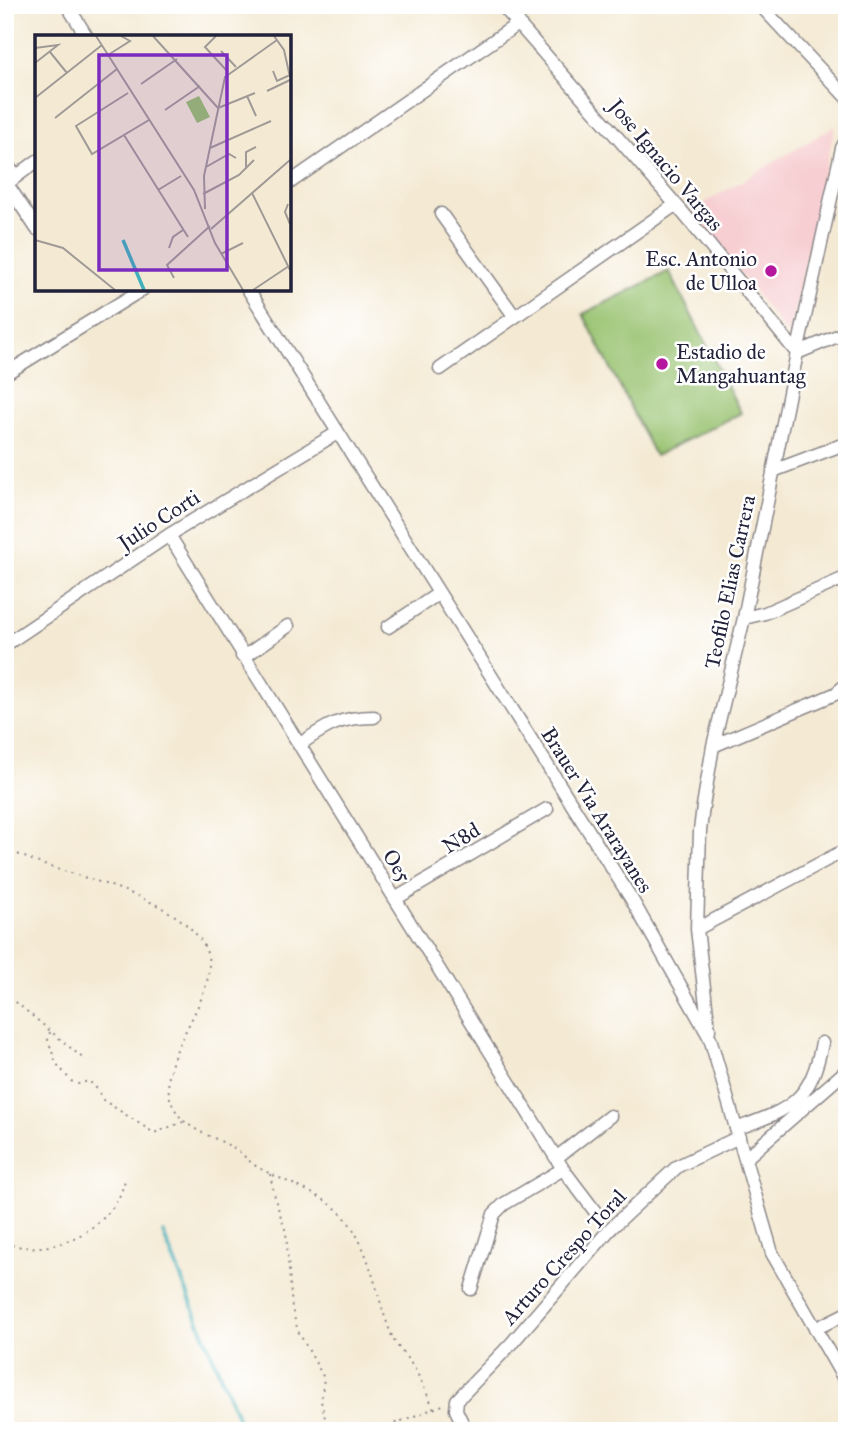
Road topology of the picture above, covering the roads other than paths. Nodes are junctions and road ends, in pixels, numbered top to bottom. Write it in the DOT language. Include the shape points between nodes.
graph roads {
  1 [pos="67,5"];
  2 [pos="502,5"];
  3 [pos="760,5"];
  4 [pos="519,23"];
  5 [pos="86,35"];
  6 [pos="847,98"];
  7 [pos="847,139"];
  8 [pos="5,162"];
  9 [pos="35,162"];
  10 [pos="9,182"];
  11 [pos="290,182"];
  12 [pos="675,205"];
  13 [pos="441,215"];
  14 [pos="35,226"];
  15 [pos="141,290"];
  16 [pos="249,290"];
  17 [pos="515,317"];
  18 [pos="847,332"];
  19 [pos="797,353"];
  20 [pos="440,369"];
  21 [pos="5,374"];
  22 [pos="337,433"];
  23 [pos="847,443"];
  24 [pos="773,471"];
  25 [pos="169,535"];
  26 [pos="847,577"];
  27 [pos="438,594"];
  28 [pos="744,618"];
  29 [pos="288,626"];
  30 [pos="388,627"];
  31 [pos="5,645"];
  32 [pos="242,656"];
  33 [pos="847,684"];
  34 [pos="374,717"];
  35 [pos="299,745"];
  36 [pos="713,746"];
  37 [pos="547,809"];
  38 [pos="847,849"];
  39 [pos="395,899"];
  40 [pos="697,929"];
  41 [pos="710,1038"];
  42 [pos="822,1043"];
  43 [pos="847,1070"];
  44 [pos="610,1116"];
  45 [pos="737,1133"];
  46 [pos="745,1159"];
  47 [pos="560,1164"];
  48 [pos="597,1214"];
  49 [pos="471,1289"];
  50 [pos="847,1313"];
  51 [pos="815,1329"];
  52 [pos="847,1384"];
  53 [pos="466,1431"];
  1 -- 5 [label="street"];
  2 -- 4 [label="street, Jose Ignacio Vargas"];
  3 -- 6 [label="street"];
  4 -- 11 [label="street"];
  4 -- 12 [label="street, Jose Ignacio Vargas"];
  7 -- 19 [label="street, Teofilo Elias Carrera"];
  8 -- 10 [label="street"];
  9 -- 10 [label="street"];
  10 -- 14 [label="street"];
  12 -- 17 [label="street"];
  12 -- 19 [label="street, Jose Ignacio Vargas"];
  13 -- 17 [label="street"];
  15 -- 21 [label="street"];
  16 -- 22 [label="street, Brauer Via Ararayanes"];
  17 -- 20 [label="street"];
  18 -- 19 [label="street"];
  19 -- 24 [label="street, Teofilo Elias Carrera"];
  22 -- 25 [label="street, Julio Corti"];
  22 -- 27 [label="street, Brauer Via Ararayanes"];
  23 -- 24 [label="street"];
  24 -- 28 [label="street, Teofilo Elias Carrera"];
  25 -- 31 [label="street, Julio Corti"];
  25 -- 32 [label="street, Oe5"];
  26 -- 28 [label="street"];
  27 -- 30 [label="street"];
  27 -- 41 [label="street, Brauer Via Ararayanes" via="632,900"];
  28 -- 36 [label="street, Teofilo Elias Carrera"];
  29 -- 32 [label="street"];
  32 -- 35 [label="street, Oe5"];
  33 -- 36 [label="street" via="835,694"];
  34 -- 35 [label="street" via="351,717 329,724"];
  35 -- 39 [label="street, Oe5"];
  36 -- 40 [label="street, Teofilo Elias Carrera" via="700,831"];
  37 -- 39 [label="street, N8d"];
  38 -- 40 [label="street"];
  39 -- 47 [label="street, Oe5"];
  40 -- 41 [label="street, Teofilo Elias Carrera"];
  41 -- 45 [label="street, Brauer Via Ararayanes"];
  42 -- 45 [label="street, Arturo Crespo Toral" via="817,1066 794,1103"];
  43 -- 46 [label="street"];
  44 -- 47 [label="street"];
  45 -- 46 [label="street, Brauer Via Ararayanes"];
  45 -- 53 [label="street, Arturo Crespo Toral" via="678,1166 610,1229 512,1344 457,1400 456,1410"];
  46 -- 51 [label="street, Brauer Via Ararayanes" via="772,1253"];
  47 -- 48 [label="street, Oe5"];
  47 -- 49 [label="street" via="494,1214"];
  50 -- 51 [label="street"];
  51 -- 52 [label="street, Brauer Via Ararayanes"];
}
